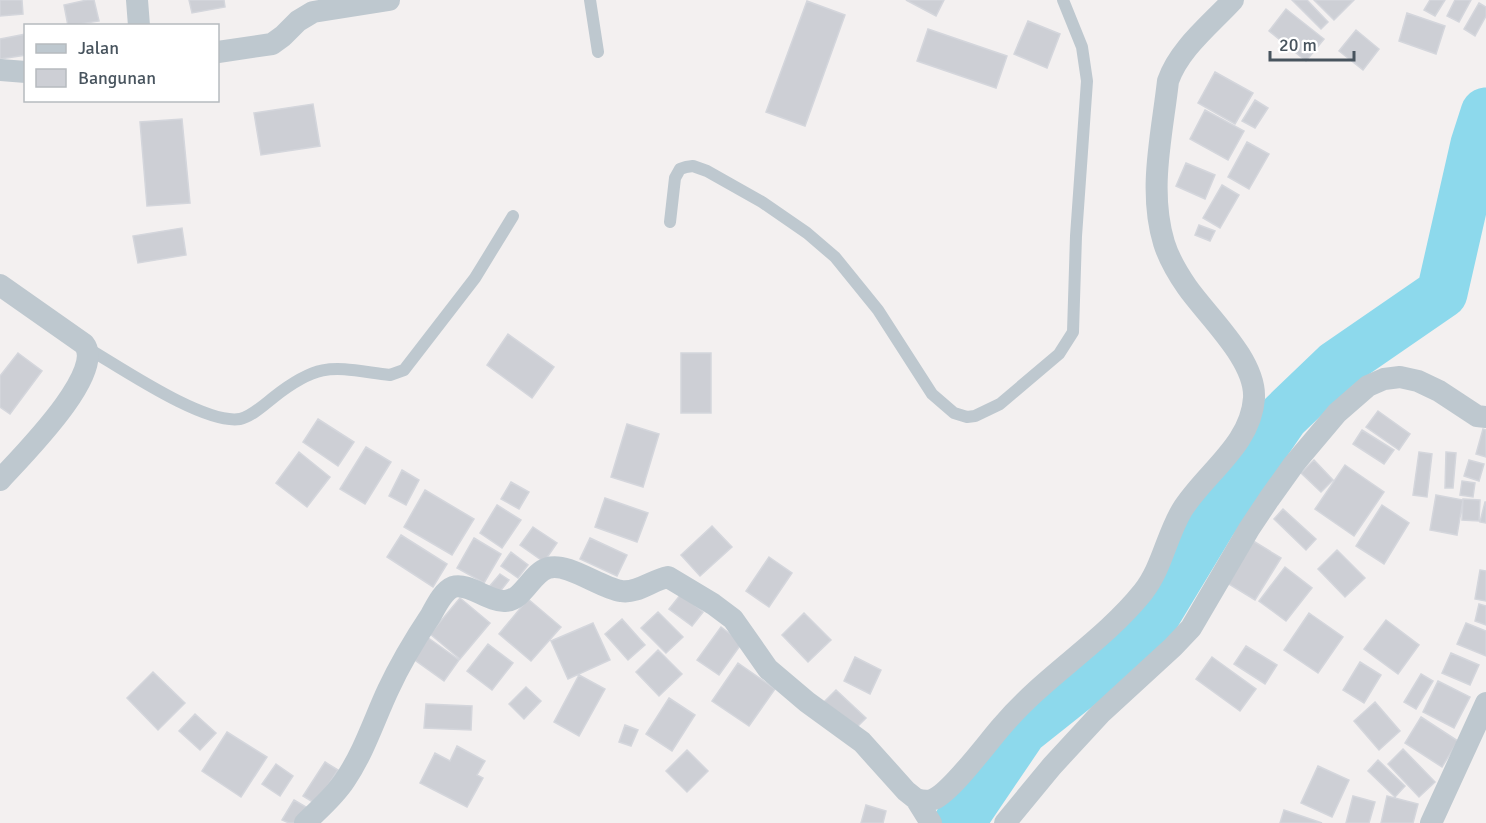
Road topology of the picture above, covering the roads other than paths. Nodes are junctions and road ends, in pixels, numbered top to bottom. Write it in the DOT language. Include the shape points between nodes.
graph roads {
  1 [pos="138,0"];
  2 [pos="389,0"];
  3 [pos="590,0"];
  4 [pos="1063,0"];
  5 [pos="1233,0"];
  6 [pos="139,24"];
  7 [pos="219,52"];
  8 [pos="598,52"];
  9 [pos="0,70"];
  10 [pos="24,72"];
  11 [pos="513,216"];
  12 [pos="670,222"];
  13 [pos="0,285"];
  14 [pos="87,348"];
  15 [pos="1486,417"];
  16 [pos="0,480"];
  17 [pos="1486,704"];
  18 [pos="916,799"];
  19 [pos="305,823"];
  20 [pos="932,823"];
  21 [pos="1005,823"];
  22 [pos="1431,823"];
  1 -- 6 [label="street"];
  2 -- 7 [label="street" via="306,14 272,44"];
  3 -- 8 [label="lane"];
  4 -- 12 [label="lane" via="1082,47 1087,81 1073,332 1059,354 1000,404 967,417 944,406 932,394 878,310 835,257 762,202 707,171 693,166 678,172"];
  5 -- 18 [label="street" via="1172,68 1156,189 1160,228 1174,267 1250,375 1254,396 1248,421 1231,451 1194,492 1169,537 1156,572 1129,608 1020,706 939,796 926,801"];
  9 -- 10 [label="street"];
  11 -- 14 [label="lane" via="475,278 399,373 328,368 314,371 242,419 230,419 195,410"];
  13 -- 14 [label="street"];
  14 -- 16 [label="street" via="88,363 70,399"];
  15 -- 21 [label="street" via="1477,416 1418,381 1400,377 1368,386 1337,413 1269,499 1191,628 1094,721"];
  17 -- 22 [label="street"];
  18 -- 19 [label="street" via="862,742 768,669 740,627 713,604 668,578 623,592 569,571 547,568 513,599 505,601 460,586 447,591 408,651 345,780"];
  18 -- 20 [label="street"];
}
